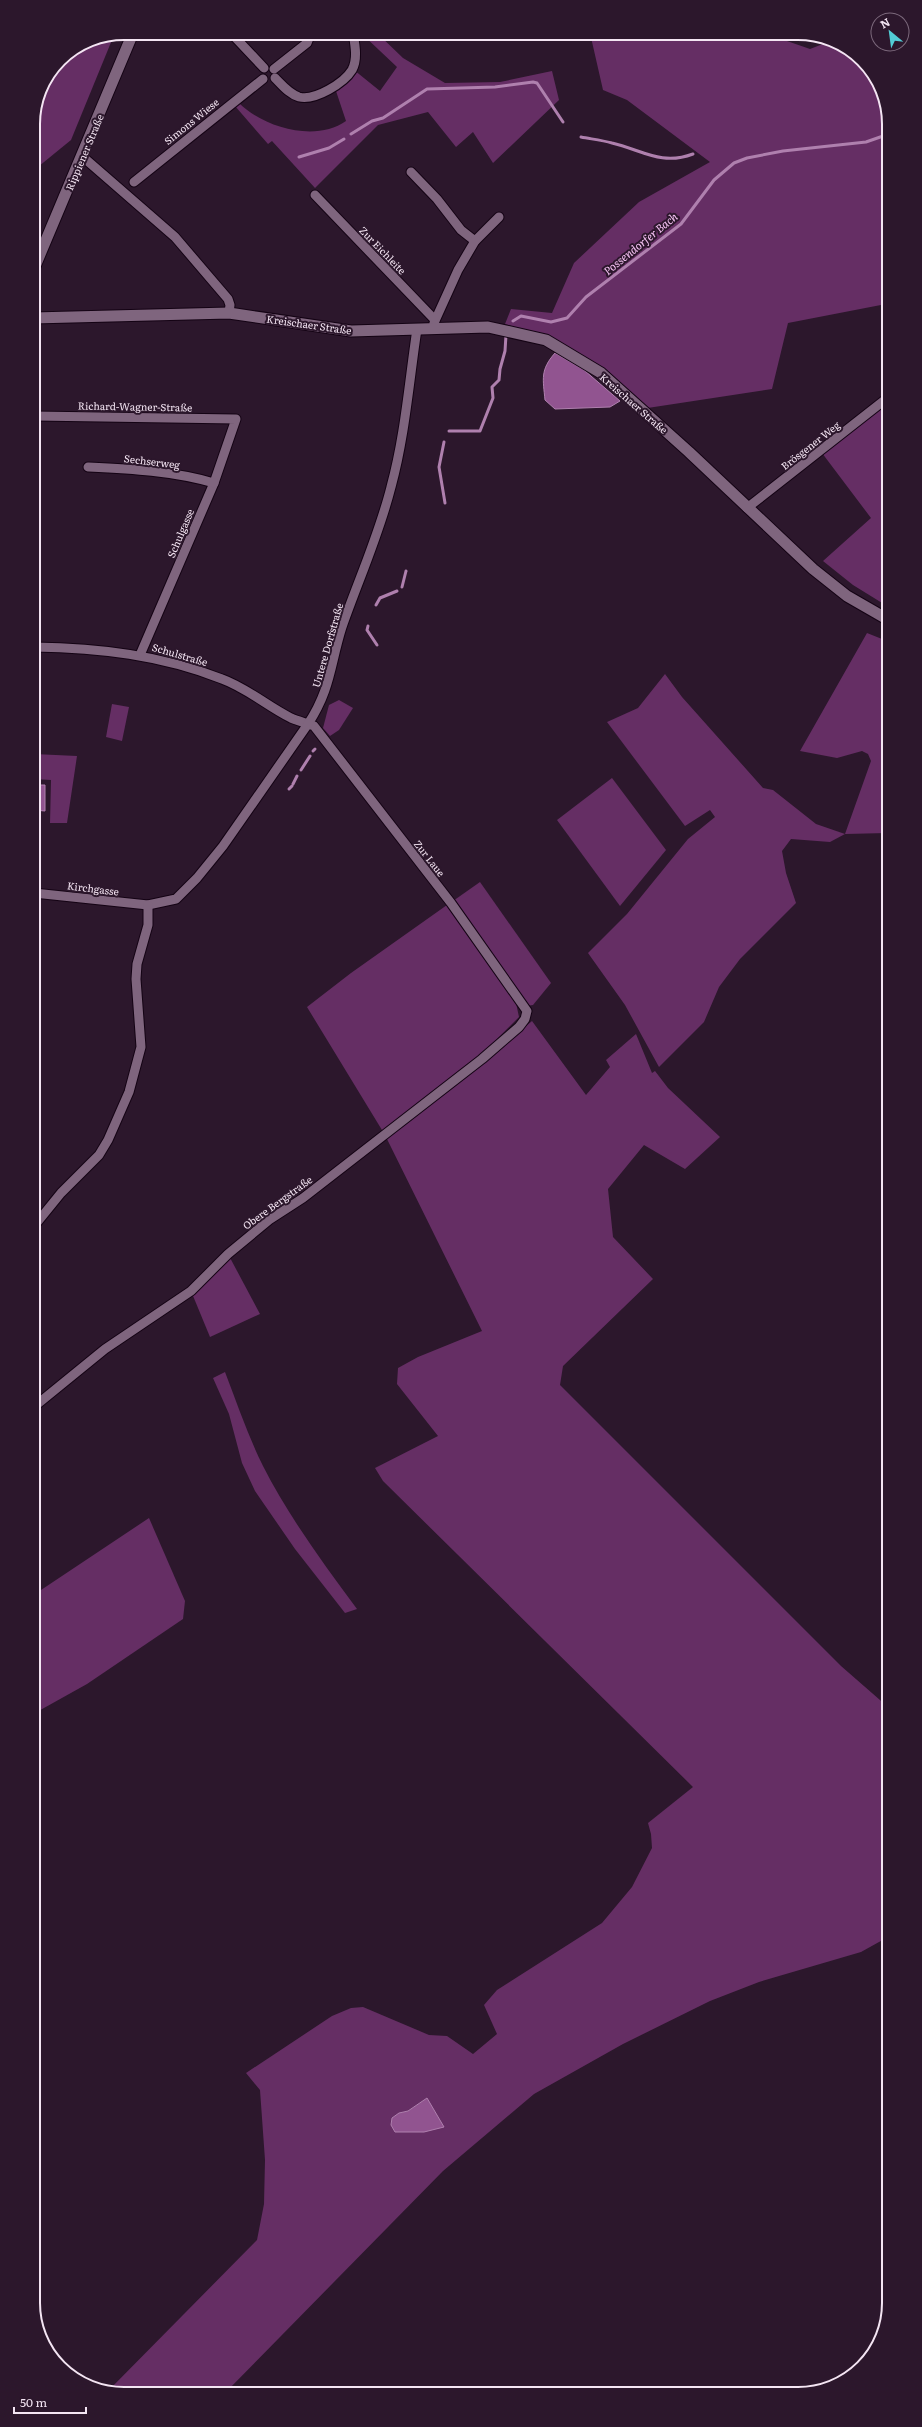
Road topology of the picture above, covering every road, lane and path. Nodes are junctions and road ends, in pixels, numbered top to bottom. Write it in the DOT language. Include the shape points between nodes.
graph roads {
  1 [pos="130,40"];
  2 [pos="238,40"];
  3 [pos="308,40"];
  4 [pos="354,40"];
  5 [pos="264,68"];
  6 [pos="274,69"];
  7 [pos="263,78"];
  8 [pos="275,78"];
  9 [pos="83,157"];
  10 [pos="411,172"];
  11 [pos="134,182"];
  12 [pos="315,195"];
  13 [pos="499,217"];
  14 [pos="475,241"];
  15 [pos="40,255"];
  16 [pos="229,313"];
  17 [pos="40,318"];
  18 [pos="434,324"];
  19 [pos="417,329"];
  20 [pos="882,402"];
  21 [pos="40,416"];
  22 [pos="236,419"];
  23 [pos="88,467"];
  24 [pos="214,483"];
  25 [pos="747,508"];
  26 [pos="882,616"];
  27 [pos="40,647"];
  28 [pos="140,655"];
  29 [pos="308,724"];
  30 [pos="40,894"];
  31 [pos="148,905"];
  32 [pos="527,1011"];
  33 [pos="40,1219"];
  34 [pos="40,1402"];
  1 -- 9 [label="main road, Rippiener Straße"];
  2 -- 5 [label="street"];
  3 -- 6 [label="street"];
  4 -- 8 [label="street" via="356,51 352,70 333,88 311,98 299,97"];
  5 -- 6 [label="street"];
  5 -- 7 [label="street" via="261,74"];
  6 -- 8 [label="street"];
  7 -- 8 [label="street" via="267,81"];
  7 -- 11 [label="street, Simons Wiese"];
  9 -- 15 [label="main road, Rippiener Straße"];
  9 -- 16 [label="street" via="175,238 228,299"];
  10 -- 14 [label="street" via="437,199 461,230"];
  12 -- 18 [label="street, Zur Eichleite"];
  13 -- 14 [label="street"];
  14 -- 18 [label="street" via="458,270"];
  16 -- 17 [label="main road, Kreischaer Straße"];
  16 -- 19 [label="main road, Kreischaer Straße" via="351,331"];
  18 -- 19 [label="main road, Kreischaer Straße"];
  18 -- 25 [label="main road, Kreischaer Straße" via="488,327 546,340 601,373"];
  19 -- 29 [label="street, Untere Dorfstraße" via="398,462 391,489 338,640 328,688"];
  20 -- 25 [label="street, Brösgener Weg"];
  21 -- 22 [label="street, Richard-Wagner-Straße"];
  22 -- 24 [label="street, Schulgasse"];
  23 -- 24 [label="street, Sechserweg" via="132,469 197,478"];
  24 -- 28 [label="street, Schulgasse"];
  25 -- 26 [label="main road, Kreischaer Straße" via="813,569 847,596"];
  27 -- 28 [label="street, Schulstraße" via="97,649"];
  28 -- 29 [label="street, Schulstraße" via="223,679 292,718"];
  29 -- 31 [label="street, Untere Dorfstraße" via="197,878 176,899"];
  29 -- 32 [label="street, Zur Laue" via="314,726 451,903"];
  30 -- 31 [label="street, Kirchgasse"];
  31 -- 33 [label="street" via="148,925 136,979 141,1047 129,1092 99,1155 75,1178"];
  32 -- 34 [label="street, Obere Bergstraße" via="519,1027 482,1059 303,1198 269,1220 228,1254 191,1291 104,1349"];
}
